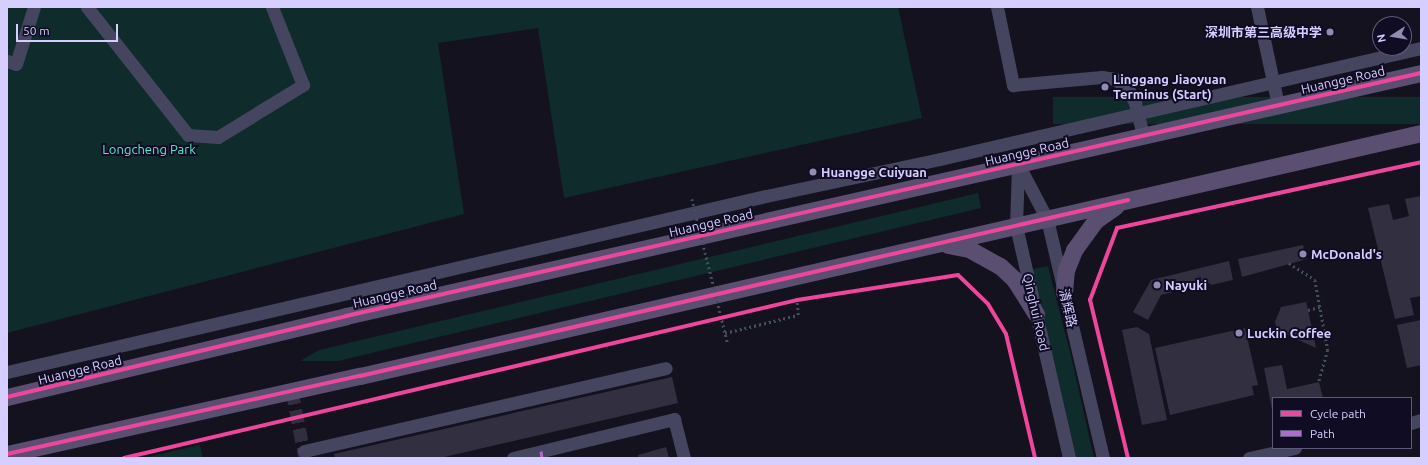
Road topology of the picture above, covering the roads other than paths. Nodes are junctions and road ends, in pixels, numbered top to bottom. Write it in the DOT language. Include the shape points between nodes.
graph roads {
  1 [pos="34,7"];
  2 [pos="87,7"];
  3 [pos="272,7"];
  4 [pos="997,7"];
  5 [pos="1257,7"];
  6 [pos="1421,48"];
  7 [pos="7,61"];
  8 [pos="1421,73"];
  9 [pos="1273,82"];
  10 [pos="1278,105"];
  11 [pos="1138,114"];
  12 [pos="1421,133"];
  13 [pos="1143,136"];
  14 [pos="1018,164"];
  15 [pos="1128,200"];
  16 [pos="1048,219"];
  17 [pos="1016,226"];
  18 [pos="937,244"];
  19 [pos="1064,292"];
  20 [pos="1036,314"];
  21 [pos="666,368"];
  22 [pos="7,372"];
  23 [pos="7,397"];
  24 [pos="1290,449"];
  25 [pos="304,451"];
  26 [pos="7,454"];
  27 [pos="542,455"];
  28 [pos="512,458"];
  29 [pos="684,458"];
  30 [pos="1069,458"];
  31 [pos="1103,458"];
  32 [pos="1249,458"];
  1 -- 7 [label="street" via="16,64"];
  2 -- 3 [label="street" via="188,135 218,137 303,85"];
  4 -- 11 [label="street" via="1013,85 1102,77 1116,79 1128,89"];
  5 -- 9 [label="street"];
  6 -- 9 [label="street"];
  8 -- 10 [label="main road, Huangge Road"];
  9 -- 10 [label="street"];
  9 -- 11 [label="street"];
  10 -- 13 [label="main road, Huangge Road"];
  11 -- 13 [label="street"];
  11 -- 22 [label="street" via="766,196"];
  12 -- 15 [label="main road"];
  13 -- 14 [label="main road, Huangge Road"];
  14 -- 16 [label="street, 清辉路"];
  14 -- 17 [label="street, Qinghui Road"];
  14 -- 23 [label="main road, Huangge Road" via="346,316"];
  15 -- 16 [label="main road"];
  15 -- 19 [label="main road" via="1096,220 1084,234 1066,270"];
  16 -- 17 [label="main road"];
  16 -- 19 [label="street, 清辉路"];
  17 -- 18 [label="main road"];
  17 -- 20 [label="street, Qinghui Road"];
  18 -- 20 [label="main road" via="970,249 1000,266 1014,279"];
  18 -- 26 [label="main road"];
  19 -- 31 [label="street, 清辉路"];
  20 -- 30 [label="street, Qinghui Road"];
  21 -- 25 [label="street"];
  24 -- 32 [label="street"];
  27 -- 28 [label="street"];
  27 -- 29 [label="street" via="674,419"];
}
